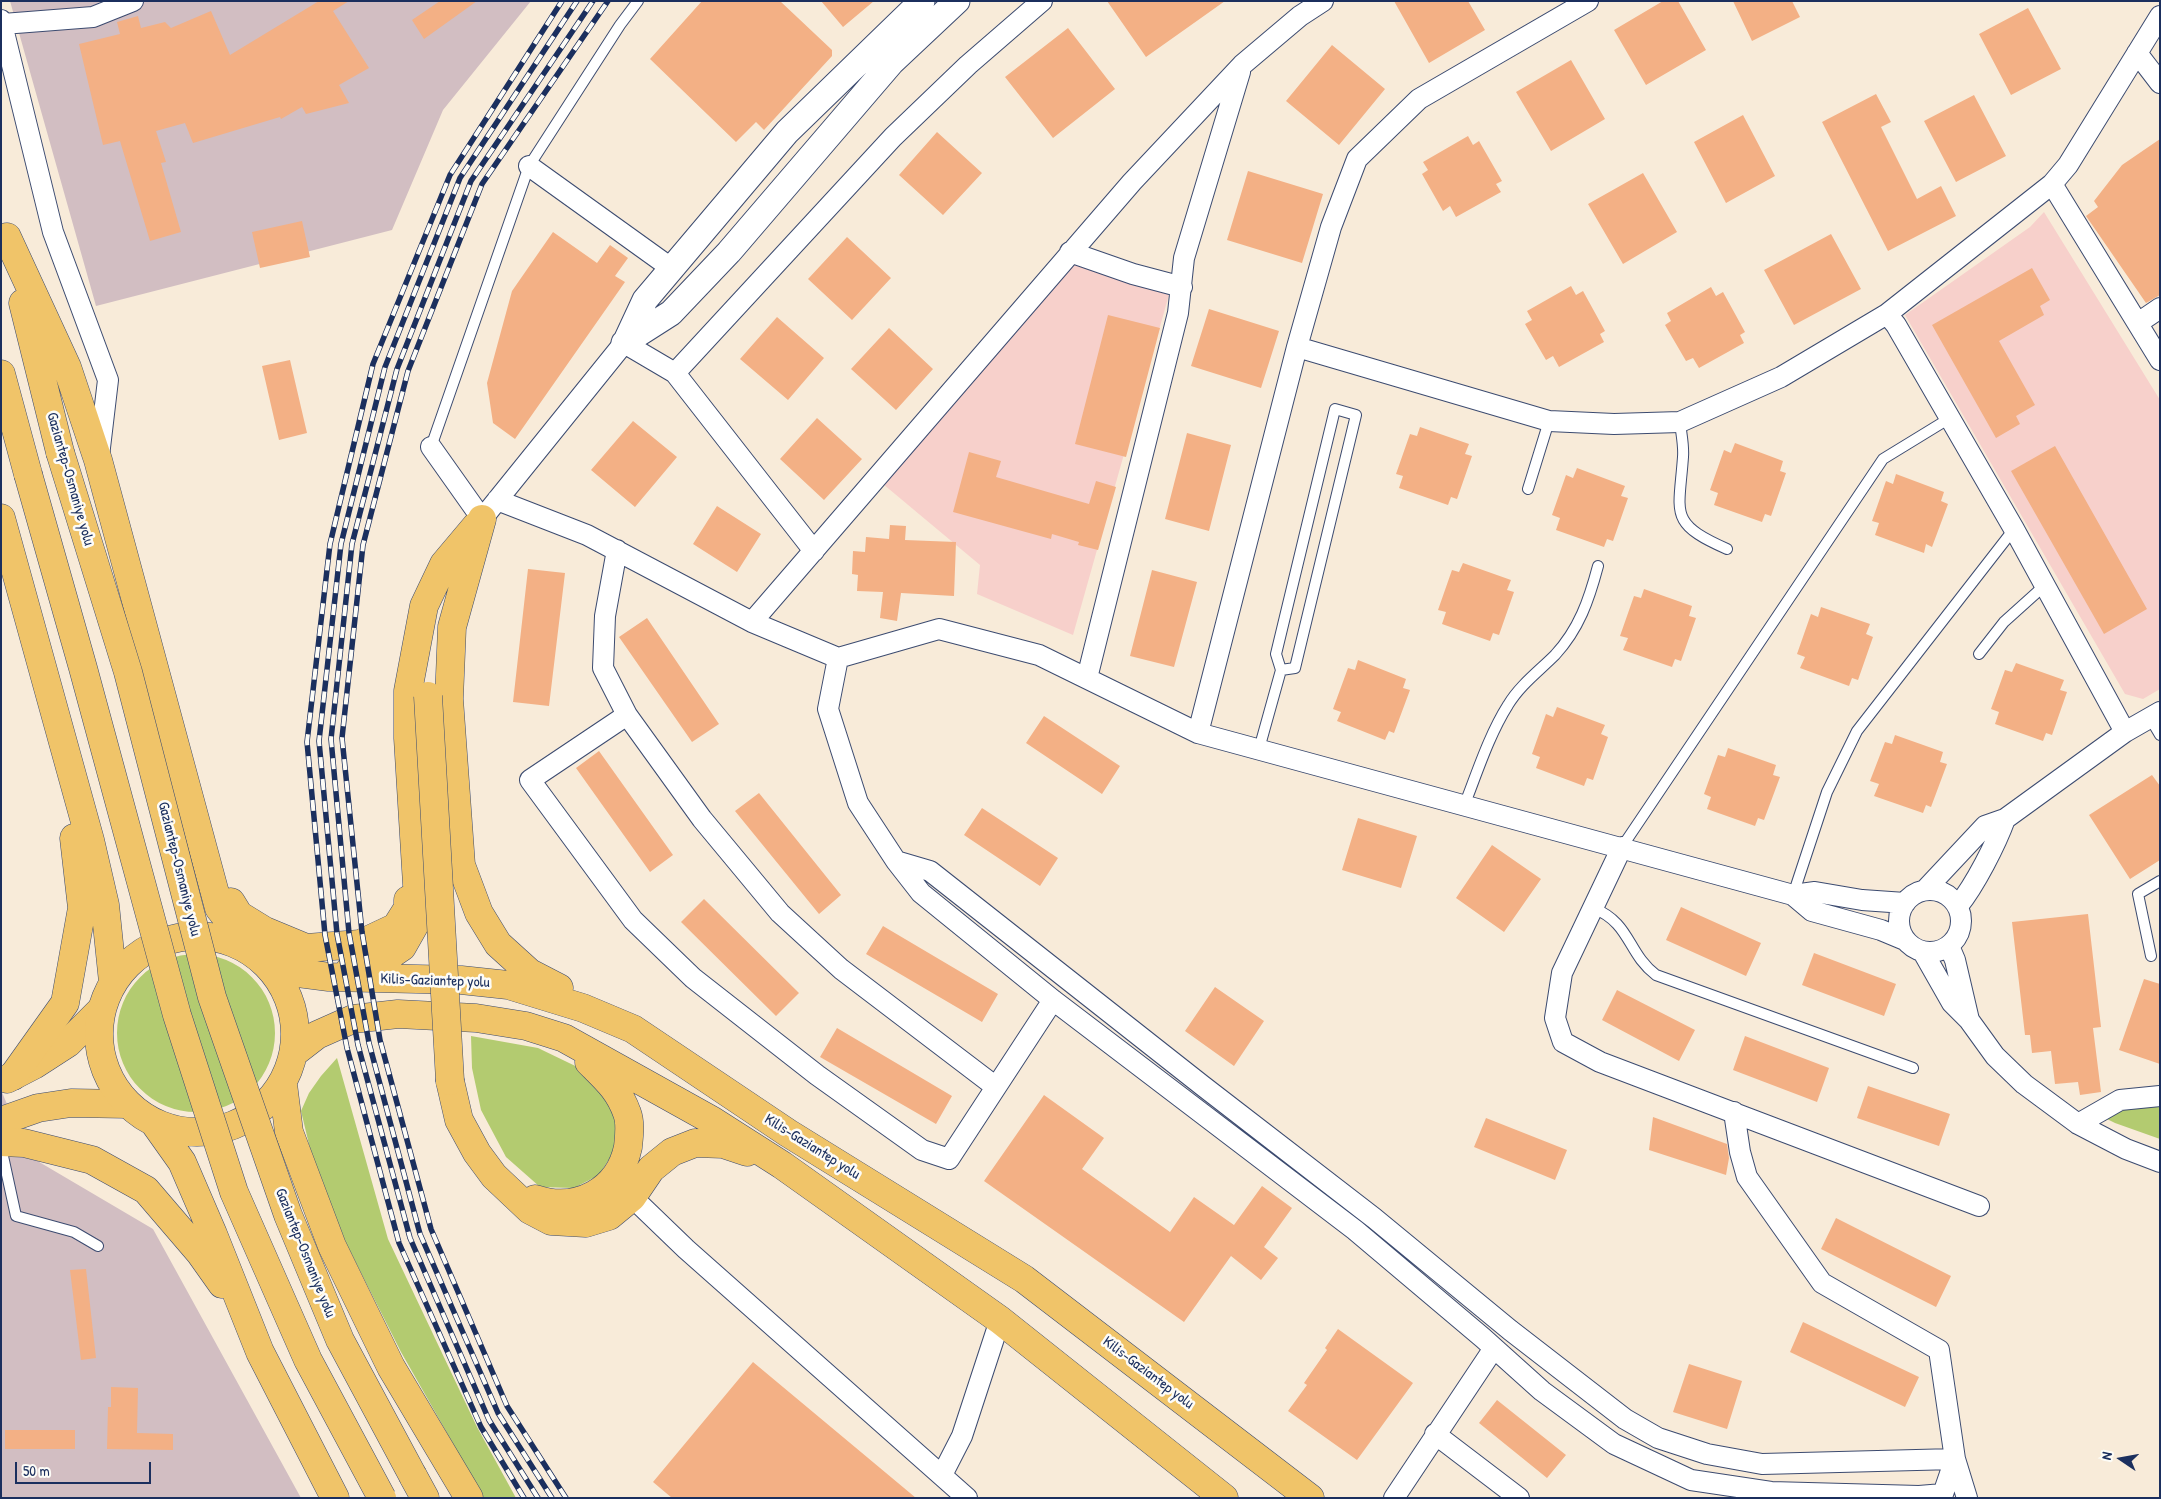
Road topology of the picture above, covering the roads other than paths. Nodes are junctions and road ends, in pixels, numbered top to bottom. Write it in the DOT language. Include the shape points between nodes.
graph roads {
  1 [pos="133,1"];
  2 [pos="638,1"];
  3 [pos="922,1"];
  4 [pos="958,1"];
  5 [pos="1042,1"];
  6 [pos="1323,1"];
  7 [pos="1588,1"];
  8 [pos="2160,16"];
  9 [pos="2,22"];
  10 [pos="2137,53"];
  11 [pos="1242,65"];
  12 [pos="2160,83"];
  13 [pos="529,166"];
  14 [pos="2052,184"];
  15 [pos="4,226"];
  16 [pos="1070,252"];
  17 [pos="671,268"];
  18 [pos="1182,287"];
  19 [pos="2160,308"];
  20 [pos="1887,314"];
  21 [pos="2138,322"];
  22 [pos="624,343"];
  23 [pos="1297,347"];
  24 [pos="2160,360"];
  25 [pos="675,373"];
  26 [pos="1,374"];
  27 [pos="1950,418"];
  28 [pos="1549,420"];
  29 [pos="1680,422"];
  30 [pos="431,448"];
  31 [pos="98,460"];
  32 [pos="1528,489"];
  33 [pos="490,510"];
  34 [pos="1,518"];
  35 [pos="2014,529"];
  36 [pos="1727,549"];
  37 [pos="617,550"];
  38 [pos="814,551"];
  39 [pos="1598,566"];
  40 [pos="2044,586"];
  41 [pos="752,622"];
  42 [pos="1979,654"];
  43 [pos="838,658"];
  44 [pos="1281,670"];
  45 [pos="1087,678"];
  46 [pos="627,715"];
  47 [pos="2156,721"];
  48 [pos="2125,732"];
  49 [pos="1198,733"];
  50 [pos="62,739"];
  51 [pos="1259,750"];
  52 [pos="412,801"];
  53 [pos="1464,806"];
  54 [pos="2005,819"];
  55 [pos="1622,848"];
  56 [pos="206,860"];
  57 [pos="896,860"];
  58 [pos="2160,881"];
  59 [pos="1925,890"];
  60 [pos="1793,895"];
  61 [pos="1904,903"];
  62 [pos="1958,906"];
  63 [pos="1593,908"];
  64 [pos="1905,940"];
  65 [pos="1949,946"];
  66 [pos="252,950"];
  67 [pos="1922,952"];
  68 [pos="2151,956"];
  69 [pos="329,977"];
  70 [pos="113,982"];
  71 [pos="1053,1000"];
  72 [pos="101,1010"];
  73 [pos="1969,1020"];
  74 [pos="633,1029"];
  75 [pos="564,1038"];
  76 [pos="295,1052"];
  77 [pos="1914,1068"];
  78 [pos="7,1079"];
  79 [pos="283,1084"];
  80 [pos="996,1087"];
  81 [pos="2160,1096"];
  82 [pos="127,1104"];
  83 [pos="1734,1112"];
  84 [pos="1,1121"];
  85 [pos="155,1124"];
  86 [pos="2078,1124"];
  87 [pos="1,1142"];
  88 [pos="1,1147"];
  89 [pos="2160,1162"];
  90 [pos="782,1165"];
  91 [pos="508,1190"];
  92 [pos="632,1197"];
  93 [pos="1979,1206"];
  94 [pos="98,1246"];
  95 [pos="247,1319"];
  96 [pos="1000,1320"];
  97 [pos="1494,1348"];
  98 [pos="1435,1434"];
  99 [pos="1955,1459"];
  100 [pos="942,1474"];
  101 [pos="419,1487"];
  102 [pos="335,1498"];
  103 [pos="382,1498"];
  104 [pos="469,1498"];
  105 [pos="967,1498"];
  106 [pos="1224,1498"];
  107 [pos="1310,1498"];
  108 [pos="1394,1498"];
  109 [pos="1519,1498"];
  110 [pos="1967,1498"];
  1 -- 9 [label="street" via="93,17"];
  2 -- 13 [label="lane"];
  3 -- 17 [label="street" via="787,132"];
  4 -- 22 [label="street" via="891,63 729,252 671,313"];
  5 -- 25 [label="street" via="968,65 893,137"];
  6 -- 11 [label="street"];
  7 -- 23 [label="street" via="1419,99 1357,159 1330,227"];
  8 -- 10 [label="street"];
  9 -- 31 [label="street" via="53,232 108,380"];
  10 -- 12 [label="street"];
  10 -- 14 [label="street" via="2068,165"];
  11 -- 16 [label="street"];
  11 -- 18 [label="street" via="1184,258"];
  13 -- 17 [label="street"];
  13 -- 30 [label="lane"];
  14 -- 20 [label="street"];
  14 -- 21 [label="street"];
  15 -- 31 [label="main road" via="66,367"];
  15 -- 101 [label="main road, Gaziantep-Osmaniye yolu, bridge" via="60,452 128,672 215,1006 288,1215 340,1340"];
  16 -- 18 [label="street"];
  16 -- 38 [label="street"];
  17 -- 22 [label="street" via="645,300"];
  18 -- 45 [label="street"];
  19 -- 21 [label="street"];
  20 -- 27 [label="street"];
  20 -- 29 [label="street" via="1781,377"];
  21 -- 24 [label="street"];
  22 -- 25 [label="street"];
  22 -- 33 [label="street"];
  23 -- 28 [label="street"];
  23 -- 49 [label="street"];
  25 -- 38 [label="street"];
  26 -- 103 [label="main road, bridge" via="177,1015 234,1192 308,1360"];
  27 -- 35 [label="street"];
  27 -- 55 [label="lane" via="1883,459"];
  28 -- 29 [label="street" via="1614,424"];
  28 -- 32 [label="lane"];
  29 -- 36 [label="lane" via="1683,454 1678,504 1681,514 1696,534"];
  30 -- 33 [label="street"];
  31 -- 56 [label="main road"];
  33 -- 37 [label="street" via="587,536"];
  33 -- 52 [label="main road" via="444,564 424,606 408,691"];
  33 -- 74 [label="main road" via="452,627 449,699 461,865 479,914 498,944 530,973"];
  33 -- 91 [label="main road, bridge" via="456,573 439,620 428,696 450,1081 464,1128 483,1161"];
  34 -- 50 [label="main road"];
  35 -- 40 [label="street"];
  35 -- 60 [label="lane" via="1857,731 1827,792"];
  37 -- 41 [label="street"];
  37 -- 46 [label="street" via="604,616 603,668"];
  38 -- 41 [label="street"];
  39 -- 53 [label="lane" via="1588,603 1574,630 1556,654 1519,688 1508,705"];
  40 -- 42 [label="lane" via="2004,622"];
  40 -- 48 [label="street"];
  41 -- 43 [label="street"];
  43 -- 45 [label="street" via="939,629 1039,655"];
  43 -- 57 [label="street" via="828,709 858,803"];
  44 -- 44 [label="lane" via="1276,654 1335,409 1356,415 1295,668"];
  44 -- 51 [label="lane"];
  45 -- 49 [label="street"];
  46 -- 80 [label="street" via="702,819 780,913 841,969"];
  46 -- 80 [label="street" via="530,780 633,920 694,978 817,1075 922,1150 949,1159"];
  47 -- 48 [label="street"];
  48 -- 54 [label="street"];
  49 -- 51 [label="street"];
  50 -- 70 [label="main road" via="105,905"];
  50 -- 78 [label="main road" via="82,908 65,1003"];
  51 -- 53 [label="street"];
  52 -- 56 [label="main road" via="406,871 408,908 396,927 360,944 306,948 265,931 239,915"];
  52 -- 69 [label="main road" via="419,917 402,947 380,962"];
  53 -- 55 [label="street"];
  54 -- 59 [label="street" via="1985,826"];
  54 -- 62 [label="street" via="1998,838"];
  55 -- 60 [label="street"];
  55 -- 63 [label="street"];
  56 -- 66 [label="main road" via="219,908"];
  57 -- 71 [label="street" via="921,892"];
  57 -- 99 [label="street" via="930,871 1374,1218 1624,1419 1658,1438 1707,1454 1762,1464"];
  58 -- 68 [label="lane" via="2138,894"];
  59 -- 61 [label="street"];
  59 -- 62 [label="street" via="1944,892"];
  60 -- 61 [label="street" via="1815,892"];
  60 -- 64 [label="street" via="1812,911"];
  61 -- 64 [label="street" via="1899,921"];
  62 -- 65 [label="street" via="1961,928"];
  63 -- 77 [label="lane" via="1617,922 1640,961 1656,976"];
  63 -- 83 [label="street" via="1562,973 1555,1018 1563,1042 1600,1062"];
  64 -- 67 [label="street"];
  65 -- 67 [label="street" via="1932,953"];
  65 -- 73 [label="street"];
  66 -- 69 [label="main road, Kilis-Gaziantep yolu" via="298,973"];
  66 -- 70 [label="main road, Kilis-Gaziantep yolu" via="208,935 190,935 156,943 135,957"];
  66 -- 76 [label="main road" via="270,966 283,984 296,1026"];
  67 -- 73 [label="street" via="1952,1004"];
  69 -- 74 [label="main road, Kilis-Gaziantep yolu" via="461,980 508,985 583,1008"];
  70 -- 72 [label="main road"];
  71 -- 80 [label="street"];
  71 -- 97 [label="street" via="1354,1230"];
  72 -- 78 [label="main road" via="68,1043 34,1066"];
  72 -- 82 [label="main road" via="99,1044 104,1067"];
  73 -- 86 [label="street" via="1995,1056 2024,1084"];
  74 -- 107 [label="main road, Kilis-Gaziantep yolu" via="788,1133 1024,1279"];
  75 -- 76 [label="main road, Kilis-Gaziantep yolu" via="526,1026 476,1018 398,1014 353,1020 316,1034"];
  75 -- 90 [label="main road, Kilis-Gaziantep yolu" via="714,1121"];
  75 -- 91 [label="main road" via="616,1088 628,1115 629,1139 624,1163 608,1185 588,1198 566,1205 543,1202"];
  76 -- 79 [label="main road"];
  79 -- 85 [label="main road" via="267,1104 239,1124 213,1132 178,1132"];
  79 -- 104 [label="main road" via="289,1132 332,1246 391,1367"];
  81 -- 86 [label="street" via="2120,1100"];
  82 -- 84 [label="main road" via="70,1103 38,1108"];
  82 -- 85 [label="main road"];
  83 -- 93 [label="street"];
  83 -- 99 [label="street" via="1747,1178 1822,1283 1939,1350"];
  85 -- 95 [label="main road" via="182,1162"];
  86 -- 89 [label="street" via="2126,1149"];
  87 -- 95 [label="main road" via="24,1143 92,1160 146,1190 200,1253"];
  88 -- 94 [label="lane" via="16,1216 74,1232"];
  90 -- 92 [label="main road" via="724,1144 695,1143 672,1152 650,1169"];
  90 -- 96 [label="main road, Kilis-Gaziantep yolu"];
  91 -- 92 [label="main road" via="530,1210 551,1221 586,1223 609,1216"];
  92 -- 100 [label="street" via="686,1249"];
  95 -- 102 [label="main road" via="260,1352"];
  96 -- 100 [label="street" via="962,1436"];
  96 -- 106 [label="main road, Kilis-Gaziantep yolu"];
  97 -- 98 [label="street"];
  97 -- 99 [label="street" via="1542,1391 1614,1444 1691,1480 1771,1492 1935,1495 1943,1494"];
  98 -- 108 [label="street"];
  98 -- 109 [label="street"];
  99 -- 110 [label="street"];
  100 -- 105 [label="street"];
}
